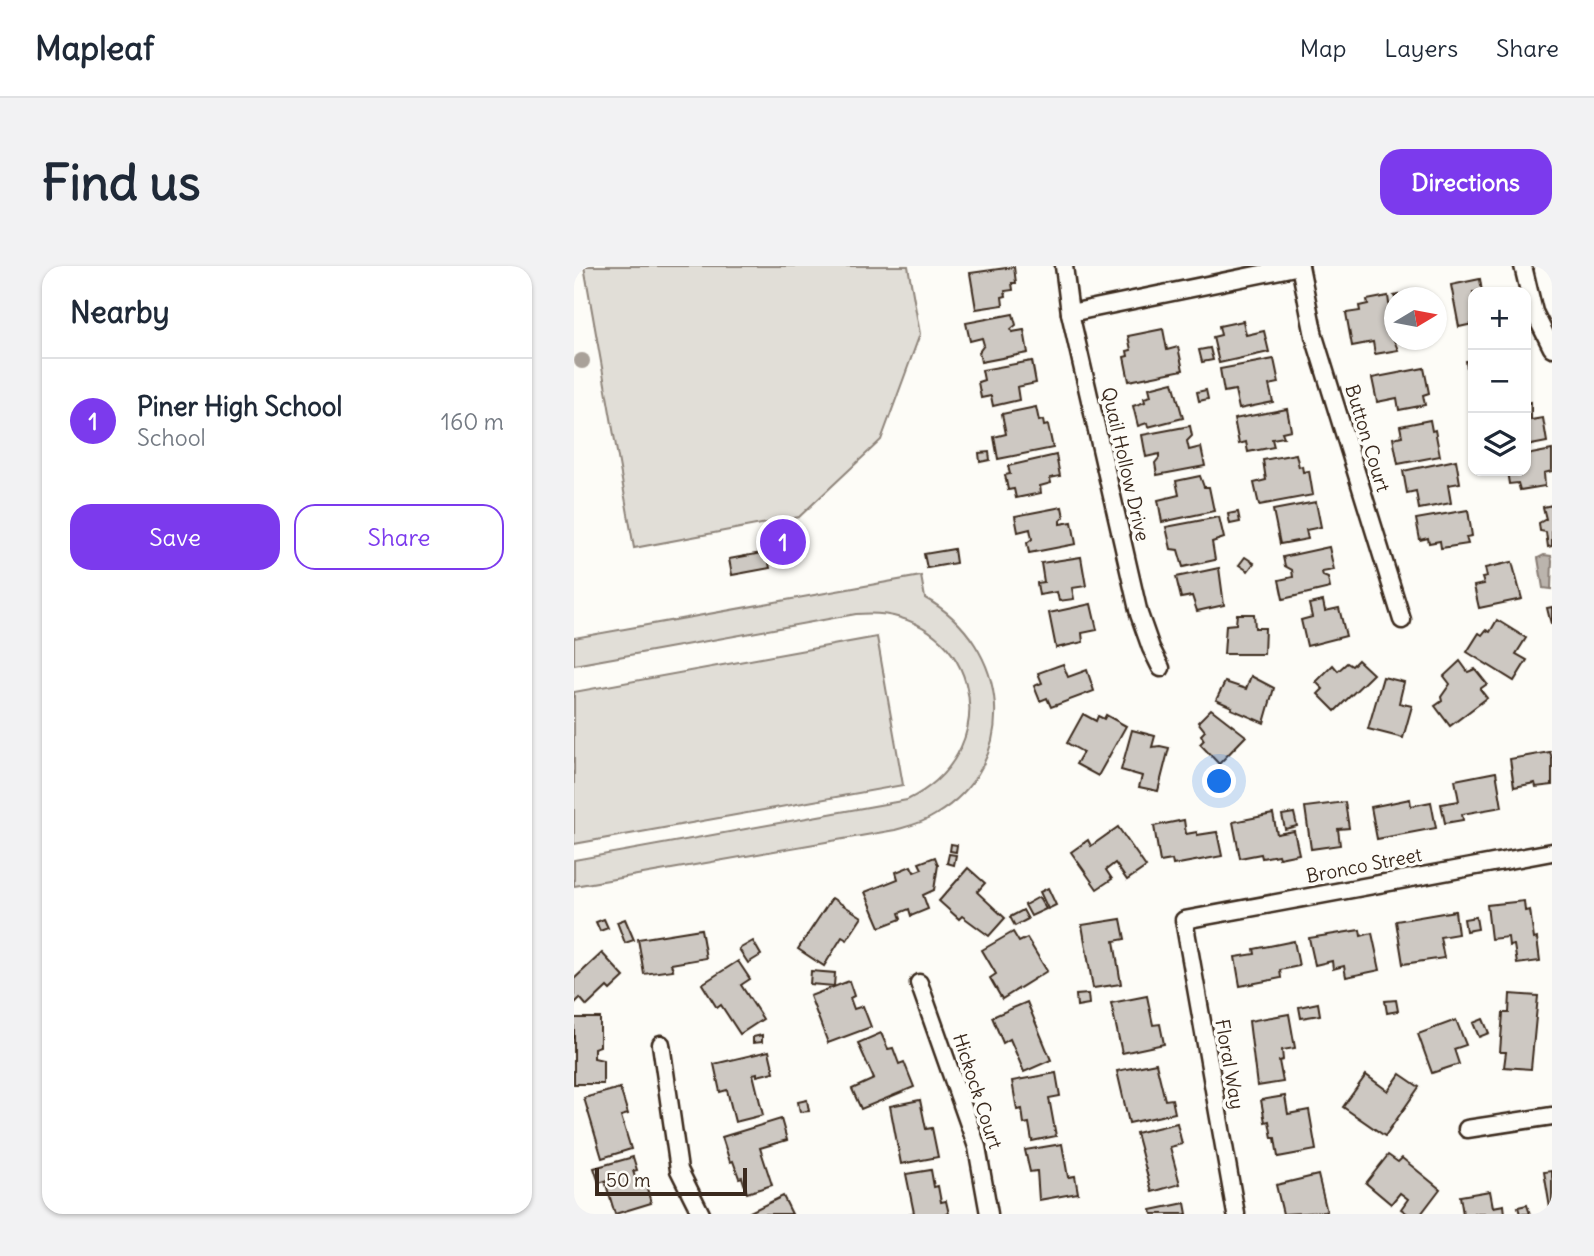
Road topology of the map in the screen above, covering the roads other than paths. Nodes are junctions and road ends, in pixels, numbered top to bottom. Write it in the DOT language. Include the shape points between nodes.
graph roads {
  1 [pos="1064,266"];
  2 [pos="1300,266"];
  3 [pos="1523,266"];
  4 [pos="1070,313"];
  5 [pos="1552,348"];
  6 [pos="1402,620"];
  7 [pos="1161,668"];
  8 [pos="1552,852"];
  9 [pos="1184,920"];
  10 [pos="919,983"];
  11 [pos="661,1044"];
  12 [pos="1552,1116"];
  13 [pos="1467,1129"];
  14 [pos="701,1214"];
  15 [pos="989,1214"];
  16 [pos="1236,1214"];
  1 -- 4 [label="street, Quail Hollow Drive"];
  2 -- 4 [label="street"];
  2 -- 6 [label="street, Button Court" via="1314,336"];
  3 -- 5 [label="street" via="1534,312"];
  4 -- 7 [label="street, Quail Hollow Drive" via="1139,614"];
  8 -- 9 [label="street, Bronco Street"];
  9 -- 16 [label="street, Floral Way"];
  10 -- 15 [label="street, Hickock Court" via="977,1147"];
  11 -- 14 [label="street" via="679,1170"];
  12 -- 13 [label="street"];
}
